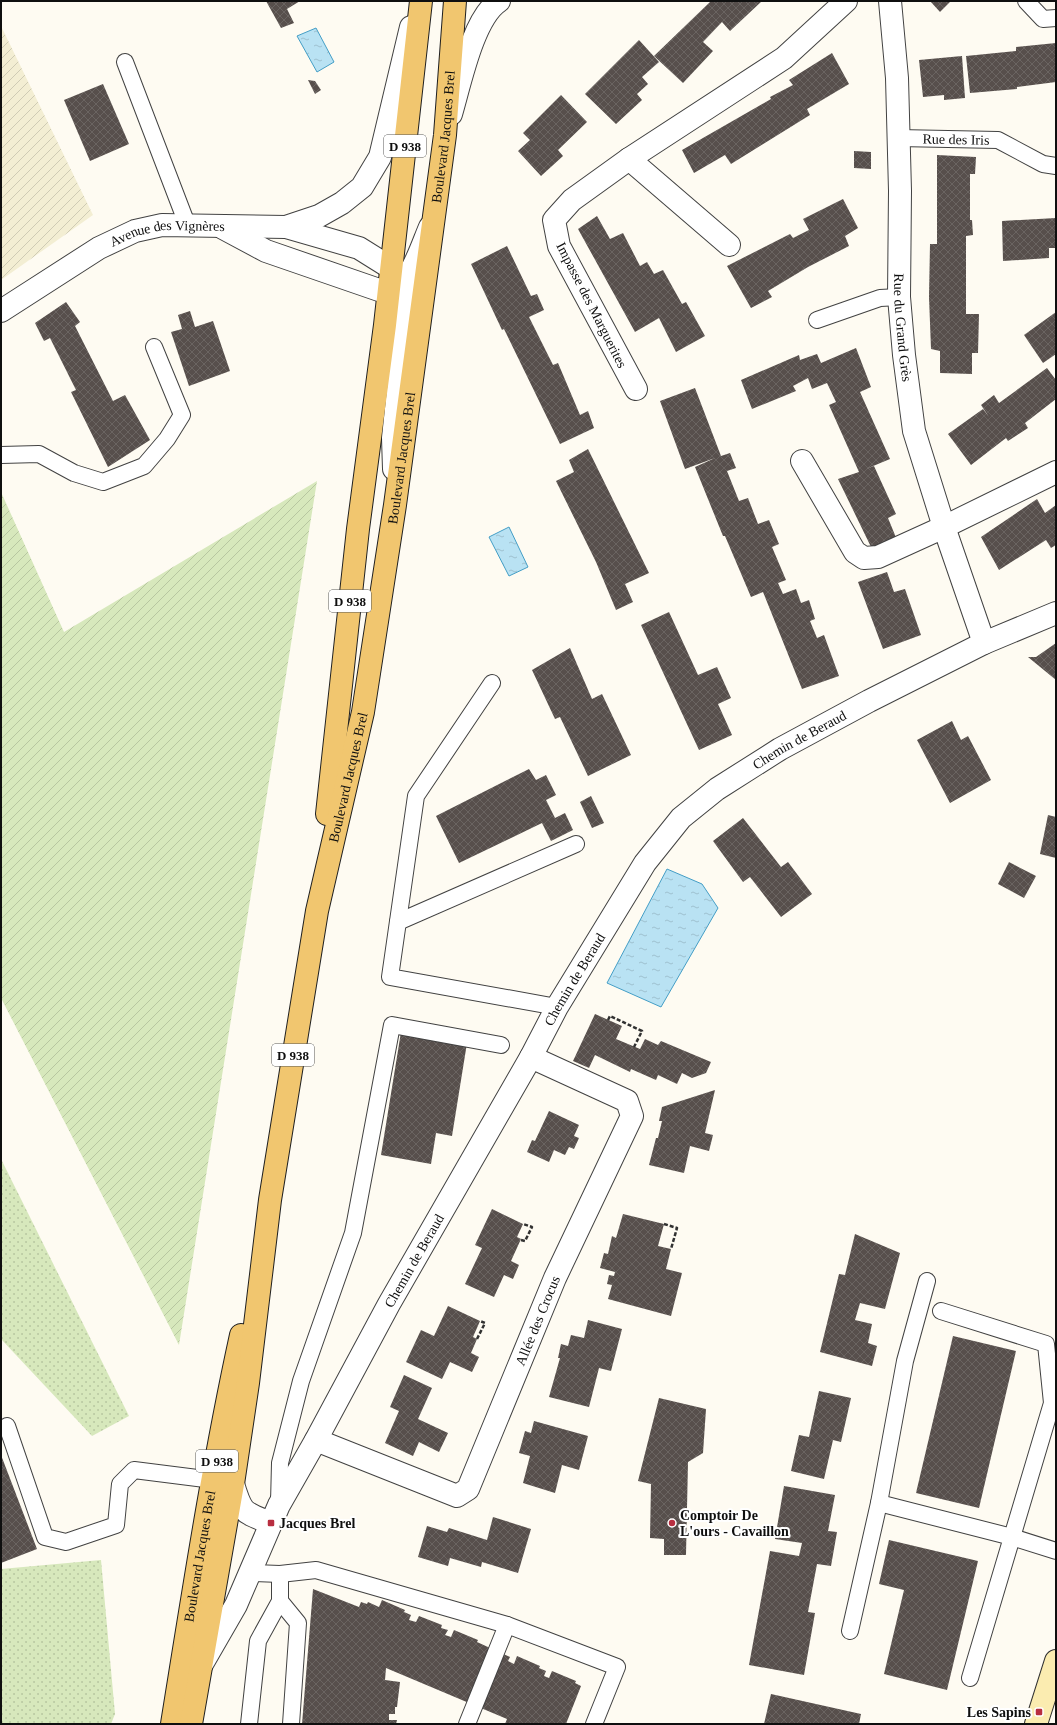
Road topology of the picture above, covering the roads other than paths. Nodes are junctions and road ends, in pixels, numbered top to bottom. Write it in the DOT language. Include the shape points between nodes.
graph roads {
  1 [pos="417,1"];
  2 [pos="421,1"];
  3 [pos="455,1"];
  4 [pos="499,1"];
  5 [pos="846,1"];
  6 [pos="890,1"];
  7 [pos="1026,1"];
  8 [pos="1056,18"];
  9 [pos="125,62"];
  10 [pos="445,135"];
  11 [pos="898,138"];
  12 [pos="629,159"];
  13 [pos="1056,166"];
  14 [pos="434,217"];
  15 [pos="188,224"];
  16 [pos="220,226"];
  17 [pos="286,227"];
  18 [pos="729,245"];
  19 [pos="395,280"];
  20 [pos="899,297"];
  21 [pos="1,311"];
  22 [pos="817,320"];
  23 [pos="154,347"];
  24 [pos="636,389"];
  25 [pos="1,455"];
  26 [pos="802,461"];
  27 [pos="1056,472"];
  28 [pos="395,505"];
  29 [pos="944,527"];
  30 [pos="1056,613"];
  31 [pos="984,643"];
  32 [pos="492,683"];
  33 [pos="576,844"];
  34 [pos="317,911"];
  35 [pos="398,922"];
  36 [pos="557,1007"];
  37 [pos="501,1045"];
  38 [pos="531,1057"];
  39 [pos="927,1281"];
  40 [pos="941,1311"];
  41 [pos="7,1426"];
  42 [pos="316,1440"];
  43 [pos="223,1482"];
  44 [pos="879,1503"];
  45 [pos="275,1514"];
  46 [pos="1012,1537"];
  47 [pos="1056,1551"];
  48 [pos="251,1572"];
  49 [pos="280,1574"];
  50 [pos="280,1601"];
  51 [pos="508,1625"];
  52 [pos="850,1631"];
  53 [pos="1055,1667"];
  54 [pos="200,1669"];
  55 [pos="970,1678"];
  56 [pos="172,1724"];
  57 [pos="191,1724"];
  58 [pos="249,1724"];
  59 [pos="291,1724"];
  60 [pos="467,1724"];
  61 [pos="594,1724"];
  62 [pos="1036,1724"];
  1 -- 17 [label="street" via="380,157 362,188 342,203 319,216"];
  2 -- 19 [label="main road, Boulevard Jacques Brel / D 938"];
  3 -- 10 [label="main road, Boulevard Jacques Brel / D 938"];
  4 -- 10 [label="street" via="480,24"];
  5 -- 12 [label="street, Impasse des Marguerites" via="784,58"];
  6 -- 11 [label="street, Rue du Grand Grès" via="897,78"];
  7 -- 8 [label="lane" via="1043,19"];
  9 -- 15 [label="lane"];
  10 -- 14 [label="main road, Boulevard Jacques Brel / D 938"];
  11 -- 13 [label="lane, Rue des Iris" via="998,140 1043,164"];
  11 -- 20 [label="street, Rue du Grand Grès"];
  12 -- 18 [label="street"];
  12 -- 24 [label="street, Impasse des Marguerites" via="572,200 554,220 559,246"];
  14 -- 19 [label="street"];
  14 -- 28 [label="main road, Boulevard Jacques Brel / D 938"];
  15 -- 16 [label="street, Avenue des Vignères"];
  15 -- 21 [label="street, Avenue des Vignères" via="162,225 128,235 99,248"];
  16 -- 17 [label="street"];
  16 -- 19 [label="street, Avenue des Vignères" via="266,252 379,290"];
  17 -- 19 [label="street" via="359,248"];
  19 -- 28 [label="street" via="408,293 393,438"];
  19 -- 34 [label="main road, Boulevard Jacques Brel / D 938" via="357,537"];
  20 -- 22 [label="lane" via="880,298"];
  20 -- 29 [label="street, Rue du Grand Grès" via="914,431"];
  23 -- 25 [label="lane" via="182,415 167,440 144,466 103,482 74,473 39,454"];
  26 -- 29 [label="street" via="855,552 864,558 878,557"];
  27 -- 29 [label="street"];
  28 -- 34 [label="main road, Boulevard Jacques Brel / D 938" via="363,712"];
  29 -- 31 [label="street, Rue du Grand Grès"];
  30 -- 31 [label="street, Chemin de Beraud"];
  31 -- 36 [label="street, Chemin de Beraud" via="780,749 717,789 681,818 645,863"];
  32 -- 35 [label="lane" via="416,796"];
  33 -- 35 [label="lane"];
  34 -- 43 [label="main road, Boulevard Jacques Brel / D 938" via="270,1200 248,1383"];
  35 -- 36 [label="lane" via="390,977"];
  36 -- 38 [label="street, Chemin de Beraud"];
  37 -- 45 [label="lane" via="392,1025 353,1233 301,1381 280,1463"];
  38 -- 42 [label="street, Chemin de Beraud" via="389,1304"];
  38 -- 42 [label="street, Allée des Crocus" via="626,1101 632,1116 555,1278 468,1489 457,1496"];
  39 -- 44 [label="lane" via="905,1361"];
  40 -- 46 [label="lane" via="1046,1344 1052,1403"];
  41 -- 43 [label="lane" via="46,1537 52,1539 66,1542 116,1525 120,1484 134,1470"];
  42 -- 45 [label="street, Chemin de Beraud"];
  43 -- 45 [label="street" via="247,1514"];
  43 -- 54 [label="main road, Boulevard Jacques Brel / D 938"];
  43 -- 56 [label="main road, Boulevard Jacques Brel / D 938" via="191,1604"];
  44 -- 46 [label="lane"];
  44 -- 52 [label="lane"];
  45 -- 48 [label="street, Chemin de Beraud"];
  46 -- 47 [label="lane"];
  46 -- 55 [label="lane"];
  48 -- 49 [label="lane"];
  48 -- 54 [label="street, Chemin de Beraud" via="236,1605"];
  49 -- 50 [label="lane"];
  49 -- 51 [label="lane" via="316,1570"];
  50 -- 58 [label="lane" via="258,1641"];
  50 -- 59 [label="lane" via="298,1623"];
  51 -- 60 [label="lane"];
  51 -- 61 [label="lane" via="617,1667"];
  53 -- 62 [label="main road"];
  54 -- 57 [label="main road, Boulevard Jacques Brel / D 938"];
}
